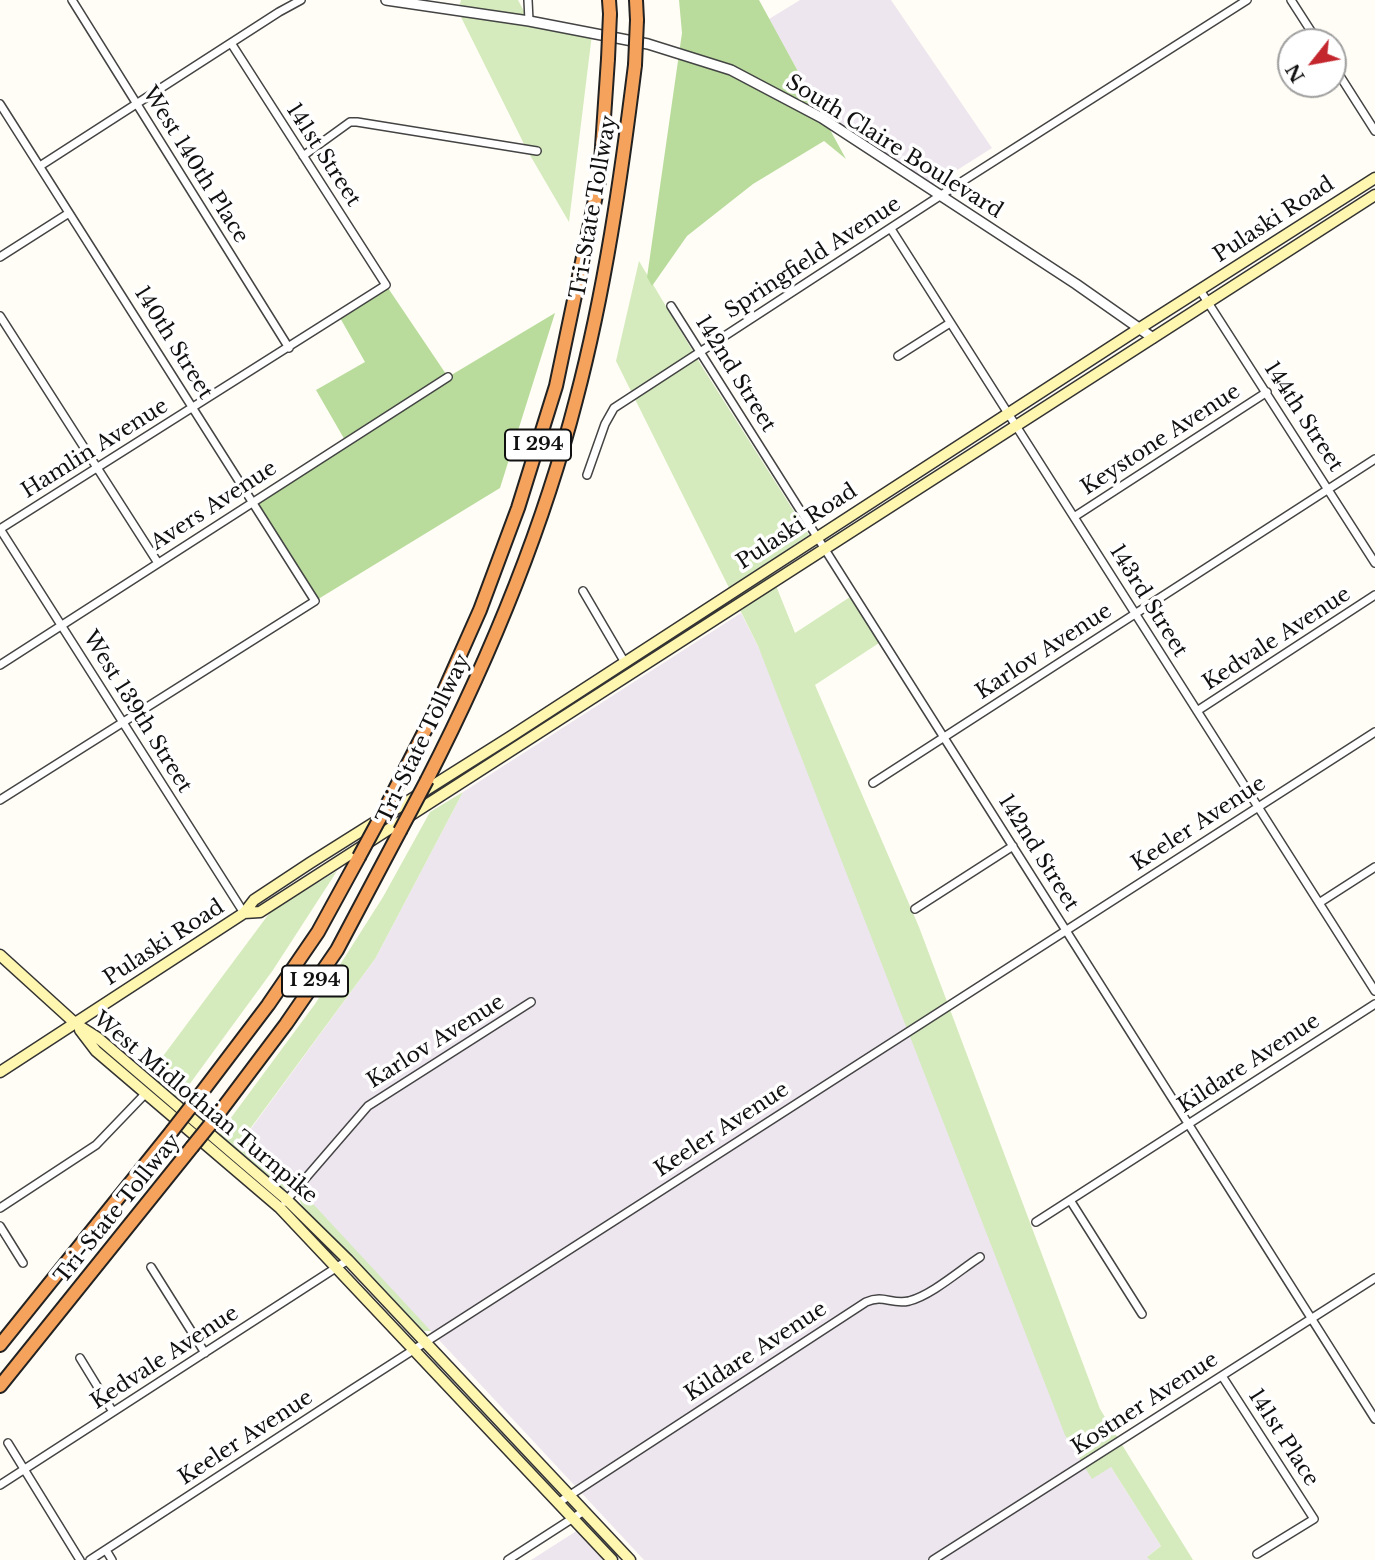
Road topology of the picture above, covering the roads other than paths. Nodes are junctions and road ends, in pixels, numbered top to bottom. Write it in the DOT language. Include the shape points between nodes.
graph roads {
  1 [pos="72,0"];
  2 [pos="301,0"];
  3 [pos="386,0"];
  4 [pos="528,0"];
  5 [pos="609,0"];
  6 [pos="636,0"];
  7 [pos="1247,0"];
  8 [pos="1292,0"];
  9 [pos="529,21"];
  10 [pos="1309,28"];
  11 [pos="231,43"];
  12 [pos="1347,87"];
  13 [pos="0,104"];
  14 [pos="137,104"];
  15 [pos="1375,131"];
  16 [pos="537,151"];
  17 [pos="303,156"];
  18 [pos="40,166"];
  19 [pos="1375,178"];
  20 [pos="941,195"];
  21 [pos="1375,195"];
  22 [pos="69,213"];
  23 [pos="891,229"];
  24 [pos="0,257"];
  25 [pos="386,285"];
  26 [pos="1200,290"];
  27 [pos="1208,303"];
  28 [pos="671,306"];
  29 [pos="0,316"];
  30 [pos="950,323"];
  31 [pos="1140,328"];
  32 [pos="1153,338"];
  33 [pos="289,348"];
  34 [pos="700,351"];
  35 [pos="898,356"];
  36 [pos="448,377"];
  37 [pos="1267,392"];
  38 [pos="193,408"];
  39 [pos="1008,415"];
  40 [pos="1015,426"];
  41 [pos="1375,459"];
  42 [pos="96,469"];
  43 [pos="587,475"];
  44 [pos="1328,489"];
  45 [pos="253,503"];
  46 [pos="1074,517"];
  47 [pos="0,529"];
  48 [pos="818,538"];
  49 [pos="825,549"];
  50 [pos="158,563"];
  51 [pos="1375,564"];
  52 [pos="583,591"];
  53 [pos="1375,595"];
  54 [pos="1135,614"];
  55 [pos="62,626"];
  56 [pos="624,661"];
  57 [pos="0,665"];
  58 [pos="1197,711"];
  59 [pos="123,722"];
  60 [pos="1375,732"];
  61 [pos="943,737"];
  62 [pos="873,783"];
  63 [pos="0,800"];
  64 [pos="1258,807"];
  65 [pos="1013,846"];
  66 [pos="1375,867"];
  67 [pos="1319,903"];
  68 [pos="915,909"];
  69 [pos="244,913"];
  70 [pos="1065,930"];
  71 [pos="0,955"];
  72 [pos="1375,991"];
  73 [pos="531,1002"];
  74 [pos="1375,1004"];
  75 [pos="76,1024"];
  76 [pos="0,1072"];
  77 [pos="146,1093"];
  78 [pos="1188,1124"];
  79 [pos="1070,1200"];
  80 [pos="284,1204"];
  81 [pos="0,1208"];
  82 [pos="1036,1222"];
  83 [pos="0,1226"];
  84 [pos="980,1257"];
  85 [pos="348,1259"];
  86 [pos="23,1264"];
  87 [pos="151,1267"];
  88 [pos="337,1267"];
  89 [pos="1375,1278"];
  90 [pos="1142,1314"];
  91 [pos="1312,1318"];
  92 [pos="425,1342"];
  93 [pos="0,1345"];
  94 [pos="414,1349"];
  95 [pos="205,1353"];
  96 [pos="80,1358"];
  97 [pos="1222,1376"];
  98 [pos="0,1386"];
  99 [pos="113,1412"];
  100 [pos="1375,1419"];
  101 [pos="8,1443"];
  102 [pos="25,1469"];
  103 [pos="0,1485"];
  104 [pos="569,1495"];
  105 [pos="558,1503"];
  106 [pos="584,1511"];
  107 [pos="573,1518"];
  108 [pos="106,1550"];
  109 [pos="1257,1554"];
  110 [pos="80,1560"];
  111 [pos="90,1560"];
  112 [pos="112,1560"];
  113 [pos="508,1560"];
  114 [pos="612,1560"];
  115 [pos="630,1560"];
  116 [pos="933,1560"];
  1 -- 14 [label="street, West 140th Place"];
  2 -- 11 [label="street"];
  3 -- 9 [label="street, South Claire Boulevard"];
  4 -- 9 [label="street"];
  5 -- 93 [label="highway, Tri-State Tollway / I 294, bridge" via="600,176 556,386 519,508 481,610 436,709 318,932 193,1104"];
  6 -- 98 [label="highway, Tri-State Tollway / I 294, bridge" via="635,65 620,189 576,400 500,627 455,726 337,950 286,1024"];
  7 -- 20 [label="street, Springfield Avenue"];
  8 -- 10 [label="street"];
  9 -- 20 [label="street, South Claire Boulevard" via="648,44 731,70 822,118"];
  11 -- 14 [label="street"];
  11 -- 17 [label="street, 141st Street"];
  12 -- 15 [label="street"];
  13 -- 18 [label="street, 140th Street"];
  14 -- 18 [label="street"];
  14 -- 33 [label="street, West 140th Place"];
  16 -- 17 [label="street" via="350,122"];
  17 -- 25 [label="street, 141st Street"];
  18 -- 22 [label="street, 140th Street"];
  19 -- 26 [label="main road, Pulaski Road"];
  20 -- 23 [label="street, Springfield Avenue"];
  20 -- 31 [label="street, South Claire Boulevard"];
  21 -- 27 [label="main road, Pulaski Road"];
  22 -- 24 [label="street"];
  22 -- 38 [label="street, 140th Street"];
  23 -- 30 [label="street, 143rd Street"];
  23 -- 34 [label="street, Springfield Avenue"];
  25 -- 33 [label="street, Hamlin Avenue"];
  26 -- 27 [label="street, 144th Street"];
  26 -- 31 [label="main road, Pulaski Road"];
  27 -- 32 [label="main road, Pulaski Road"];
  27 -- 37 [label="street, 144th Street"];
  28 -- 34 [label="street, 142nd Street"];
  29 -- 42 [label="street"];
  30 -- 35 [label="street"];
  30 -- 39 [label="street, 143rd Street"];
  31 -- 32 [label="street, South Claire Boulevard"];
  31 -- 39 [label="main road, Pulaski Road"];
  32 -- 40 [label="main road, Pulaski Road"];
  33 -- 38 [label="street, Hamlin Avenue"];
  34 -- 43 [label="street, Springfield Avenue" via="614,408"];
  34 -- 48 [label="street, 142nd Street"];
  36 -- 45 [label="street, Avers Avenue"];
  37 -- 44 [label="street, 144th Street"];
  37 -- 46 [label="street, Keystone Avenue"];
  38 -- 42 [label="street, Hamlin Avenue"];
  38 -- 45 [label="street, 140th Street"];
  39 -- 40 [label="street, 143rd Street"];
  39 -- 48 [label="main road, Pulaski Road"];
  40 -- 46 [label="street, 143rd Street"];
  40 -- 49 [label="main road, Pulaski Road"];
  41 -- 44 [label="street, Karlov Avenue"];
  42 -- 47 [label="street, Hamlin Avenue"];
  42 -- 50 [label="street"];
  44 -- 51 [label="street, 144th Street"];
  44 -- 54 [label="street, Karlov Avenue"];
  45 -- 50 [label="street, Avers Avenue"];
  45 -- 59 [label="street, 140th Street" via="315,601"];
  46 -- 54 [label="street, 143rd Street"];
  47 -- 55 [label="street, West 139th Street"];
  48 -- 49 [label="street, 142nd Street"];
  48 -- 56 [label="main road, Pulaski Road"];
  49 -- 61 [label="street, 142nd Street"];
  49 -- 69 [label="main road, Pulaski Road" via="260,912"];
  50 -- 55 [label="street, Avers Avenue"];
  52 -- 56 [label="street"];
  53 -- 58 [label="street, Kedvale Avenue"];
  54 -- 58 [label="street, 143rd Street"];
  54 -- 61 [label="street, Karlov Avenue"];
  55 -- 57 [label="street, Avers Avenue"];
  55 -- 59 [label="street, West 139th Street"];
  56 -- 69 [label="main road, Pulaski Road" via="254,900"];
  58 -- 64 [label="street, 143rd Street"];
  59 -- 63 [label="street"];
  59 -- 69 [label="street, West 139th Street"];
  60 -- 64 [label="street, Keeler Avenue"];
  61 -- 62 [label="street, Karlov Avenue"];
  61 -- 65 [label="street, 142nd Street"];
  64 -- 67 [label="street, 143rd Street"];
  64 -- 70 [label="street, Keeler Avenue"];
  65 -- 68 [label="street"];
  65 -- 70 [label="street, 142nd Street"];
  66 -- 67 [label="street"];
  67 -- 72 [label="street, 143rd Street"];
  69 -- 75 [label="main road, Pulaski Road"];
  70 -- 78 [label="street, 142nd Street"];
  70 -- 92 [label="street, Keeler Avenue"];
  71 -- 75 [label="main road"];
  73 -- 80 [label="street, Karlov Avenue" via="368,1106"];
  74 -- 78 [label="street, Kildare Avenue"];
  75 -- 76 [label="main road, Pulaski Road"];
  75 -- 77 [label="main road, West Midlothian Turnpike" via="96,1051"];
  75 -- 80 [label="main road, West Midlothian Turnpike" via="99,1038"];
  77 -- 80 [label="main road, West Midlothian Turnpike"];
  77 -- 81 [label="street" via="96,1145"];
  78 -- 79 [label="street, Kildare Avenue"];
  78 -- 91 [label="street, 142nd Street"];
  79 -- 82 [label="street, Kildare Avenue"];
  79 -- 90 [label="street"];
  80 -- 85 [label="main road, West Midlothian Turnpike"];
  80 -- 88 [label="main road, West Midlothian Turnpike"];
  83 -- 86 [label="street"];
  84 -- 104 [label="street, Kildare Avenue" via="912,1300 877,1297 866,1302"];
  85 -- 88 [label="street, Kedvale Avenue"];
  85 -- 92 [label="main road, West Midlothian Turnpike"];
  87 -- 95 [label="street"];
  88 -- 94 [label="main road, West Midlothian Turnpike"];
  88 -- 95 [label="street, Kedvale Avenue"];
  89 -- 91 [label="street, Kostner Avenue"];
  91 -- 97 [label="street, Kostner Avenue"];
  91 -- 100 [label="street, 142nd Street"];
  92 -- 94 [label="street, Keeler Avenue"];
  92 -- 104 [label="main road, West Midlothian Turnpike"];
  94 -- 105 [label="main road, West Midlothian Turnpike"];
  94 -- 108 [label="street, Keeler Avenue"];
  95 -- 99 [label="street, Kedvale Avenue"];
  96 -- 99 [label="street"];
  97 -- 109 [label="street, 141st Place" via="1314,1519"];
  97 -- 116 [label="street, Kostner Avenue"];
  99 -- 102 [label="street, Kedvale Avenue"];
  101 -- 102 [label="street"];
  102 -- 103 [label="street, Kedvale Avenue"];
  102 -- 110 [label="street"];
  104 -- 105 [label="street, Kildare Avenue"];
  104 -- 106 [label="main road, West Midlothian Turnpike"];
  105 -- 107 [label="main road, West Midlothian Turnpike"];
  106 -- 107 [label="street"];
  106 -- 115 [label="main road, West Midlothian Turnpike"];
  107 -- 113 [label="street"];
  107 -- 114 [label="main road, West Midlothian Turnpike"];
  108 -- 111 [label="street, Keeler Avenue"];
  108 -- 112 [label="street"];
}
